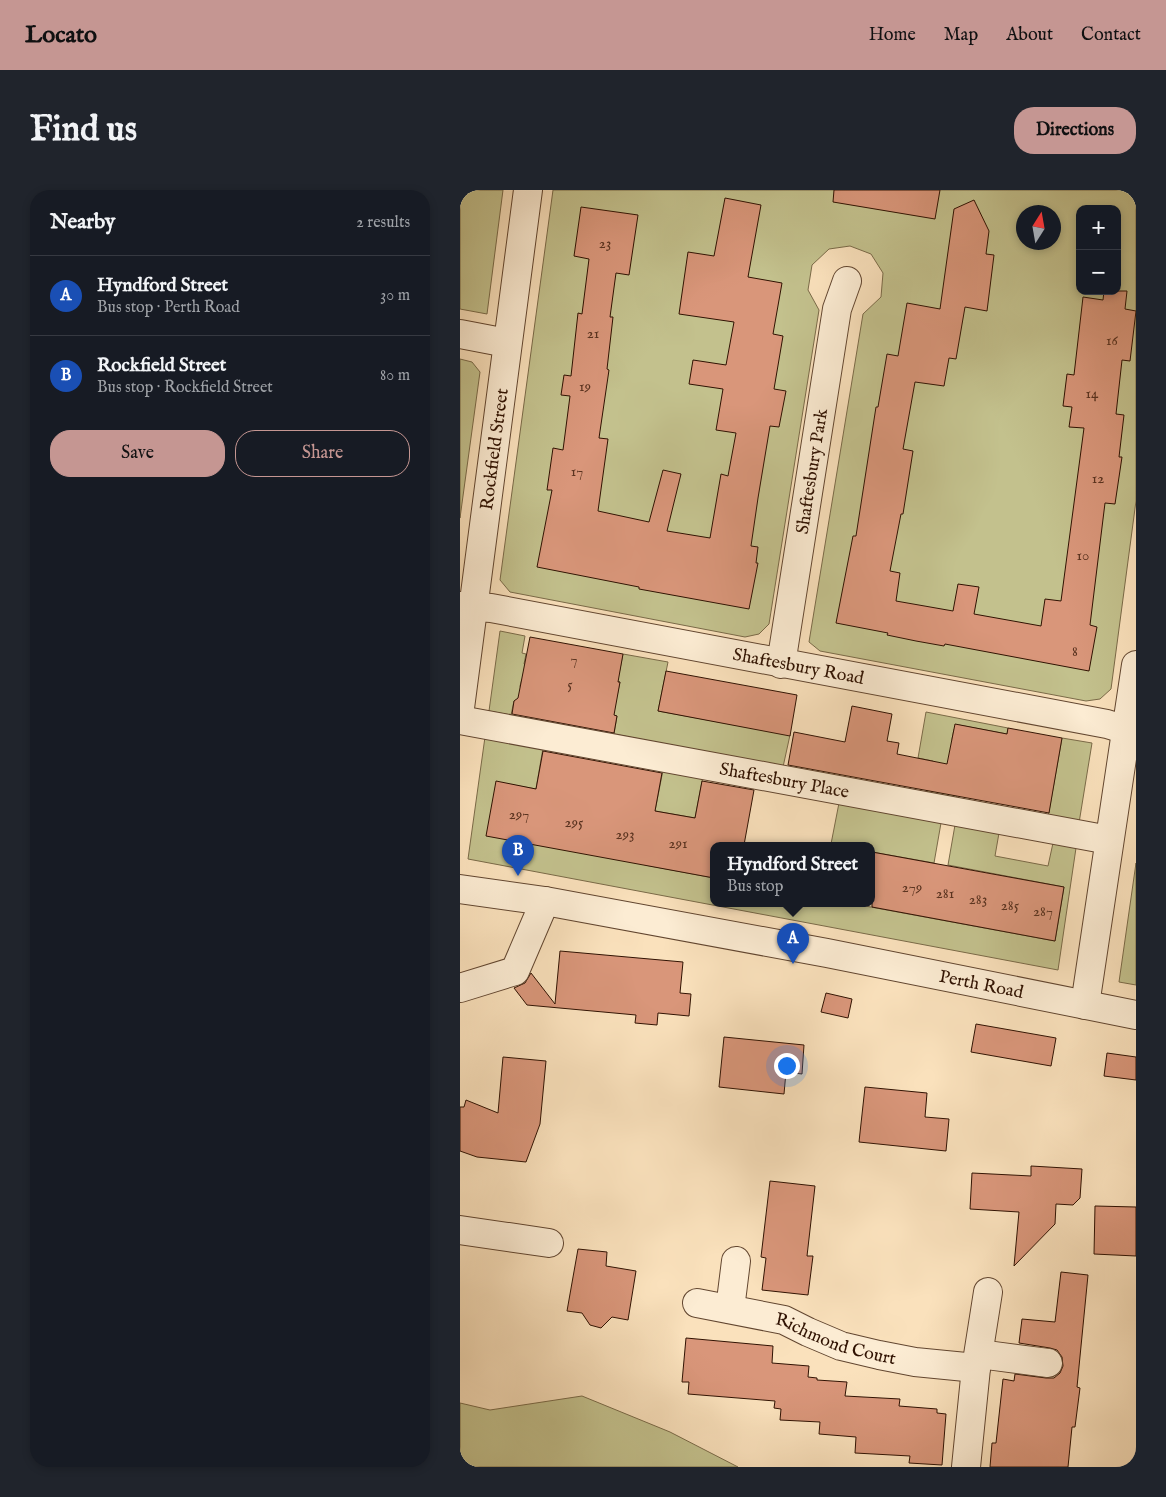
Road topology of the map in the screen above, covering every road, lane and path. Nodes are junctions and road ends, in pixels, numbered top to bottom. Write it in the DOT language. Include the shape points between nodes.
graph roads {
  1 [pos="528,190"];
  2 [pos="847,281"];
  3 [pos="460,334"];
  4 [pos="507,344"];
  5 [pos="467,606"];
  6 [pos="781,664"];
  7 [pos="1136,665"];
  8 [pos="460,708"];
  9 [pos="460,720"];
  10 [pos="1131,732"];
  11 [pos="1109,840"];
  12 [pos="460,889"];
  13 [pos="545,901"];
  14 [pos="460,988"];
  15 [pos="1085,1005"];
  16 [pos="1136,1015"];
  17 [pos="460,1230"];
  18 [pos="549,1243"];
  19 [pos="736,1261"];
  20 [pos="988,1292"];
  21 [pos="697,1303"];
  22 [pos="730,1309"];
  23 [pos="978,1361"];
  24 [pos="1048,1363"];
  25 [pos="966,1467"];
  1 -- 4 [label="street, Rockfield Street"];
  2 -- 6 [label="street, Shaftesbury Park" via="837,309"];
  3 -- 4 [label="street"];
  4 -- 5 [label="street, Rockfield Street"];
  5 -- 6 [label="street, Shaftesbury Road" via="492,608"];
  5 -- 8 [label="street, Rockfield Street"];
  6 -- 10 [label="street, Shaftesbury Road" via="1107,724"];
  7 -- 10 [label="street"];
  9 -- 11 [label="street, Shaftesbury Place"];
  10 -- 11 [label="street"];
  11 -- 15 [label="street"];
  12 -- 13 [label="street, Perth Road"];
  13 -- 14 [label="street" via="515,971"];
  13 -- 15 [label="street, Perth Road"];
  15 -- 16 [label="street, Perth Road"];
  17 -- 18 [label="street"];
  19 -- 22 [label="street"];
  20 -- 23 [label="street"];
  21 -- 22 [label="street, Richmond Court"];
  22 -- 23 [label="street, Richmond Court" via="784,1320 841,1346 879,1355 915,1362"];
  23 -- 24 [label="street, Richmond Court"];
  23 -- 25 [label="street"];
}
